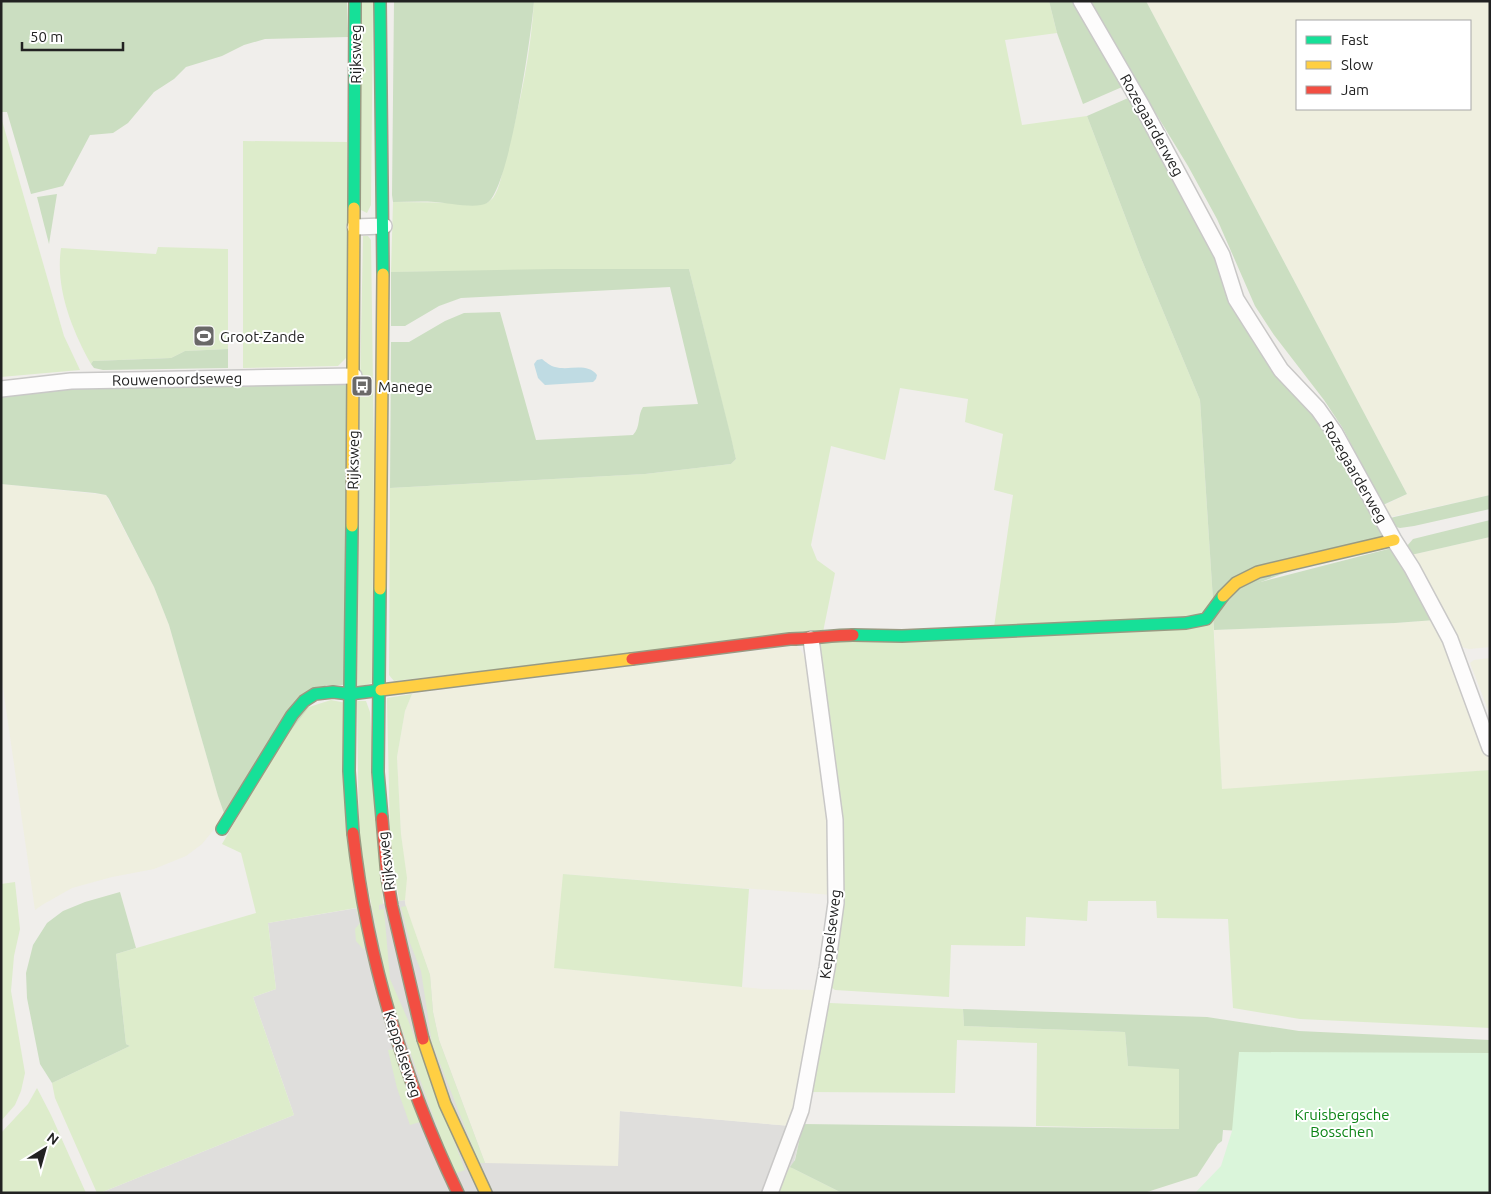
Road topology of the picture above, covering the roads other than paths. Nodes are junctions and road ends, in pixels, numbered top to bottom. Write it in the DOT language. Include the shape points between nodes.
graph roads {
  1 [pos="355,1"];
  2 [pos="380,1"];
  3 [pos="1081,1"];
  4 [pos="384,226"];
  5 [pos="355,227"];
  6 [pos="354,376"];
  7 [pos="1,389"];
  8 [pos="1394,540"];
  9 [pos="811,639"];
  10 [pos="378,690"];
  11 [pos="350,694"];
  12 [pos="1490,748"];
  13 [pos="222,829"];
  14 [pos="364,910"];
  15 [pos="407,971"];
  16 [pos="475,1170"];
  17 [pos="455,1186"];
  18 [pos="486,1193"];
  19 [pos="770,1193"];
  1 -- 5 [label="street, Rijksweg"];
  2 -- 4 [label="street, Rijksweg"];
  3 -- 8 [label="street, Rozegaarderweg" via="1222,255 1236,299 1281,370 1318,409 1335,433"];
  4 -- 5 [label="street"];
  4 -- 10 [label="street, Rijksweg"];
  5 -- 6 [label="street, Rijksweg"];
  6 -- 7 [label="street, Rouwenoordseweg" via="71,381"];
  6 -- 11 [label="street, Rijksweg"];
  8 -- 9 [label="street" via="1258,572 1236,583 1206,619 1186,623 921,635 837,635"];
  8 -- 12 [label="street, Rozegaarderweg" via="1450,638"];
  9 -- 10 [label="street"];
  9 -- 19 [label="street, Keppelseweg" via="834,820 836,904 800,1110"];
  10 -- 11 [label="street"];
  10 -- 15 [label="street, Rijksweg" via="382,832 392,906"];
  11 -- 13 [label="street" via="332,692 307,698 292,715"];
  11 -- 14 [label="street, Rijksweg" via="350,809"];
  14 -- 17 [label="street, Keppelseweg" via="412,1087"];
  15 -- 16 [label="street, Keppelseweg" via="421,1032 445,1104"];
  16 -- 17 [label="street"];
  16 -- 18 [label="street, Keppelseweg"];
}
